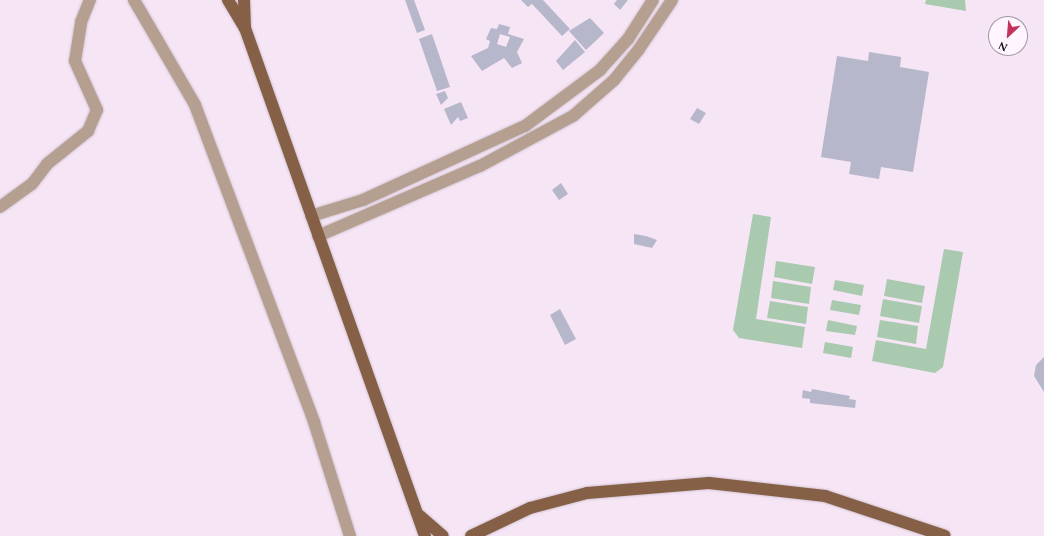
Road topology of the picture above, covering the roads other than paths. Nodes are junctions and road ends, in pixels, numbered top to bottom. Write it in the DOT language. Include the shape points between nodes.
graph roads {
  1 [pos="90,0"];
  2 [pos="134,0"];
  3 [pos="228,0"];
  4 [pos="244,0"];
  5 [pos="653,0"];
  6 [pos="672,0"];
  7 [pos="245,28"];
  8 [pos="0,207"];
  9 [pos="311,216"];
  10 [pos="318,236"];
  11 [pos="418,514"];
  12 [pos="477,535"];
  13 [pos="350,536"];
  14 [pos="425,536"];
  15 [pos="443,536"];
  16 [pos="945,536"];
  1 -- 8 [label="street" via="81,22 74,61 97,110 88,131 47,164 32,184"];
  2 -- 13 [label="street" via="195,105 314,422"];
  3 -- 7 [label="main road"];
  4 -- 7 [label="main road"];
  5 -- 9 [label="street" via="628,40 600,70 525,126 363,200"];
  6 -- 10 [label="street" via="619,74 573,116 480,166"];
  7 -- 9 [label="main road"];
  9 -- 10 [label="main road"];
  10 -- 11 [label="main road"];
  11 -- 14 [label="main road"];
  11 -- 15 [label="main road"];
  12 -- 16 [label="main road" via="530,508 587,493 709,482 825,496"];
}
